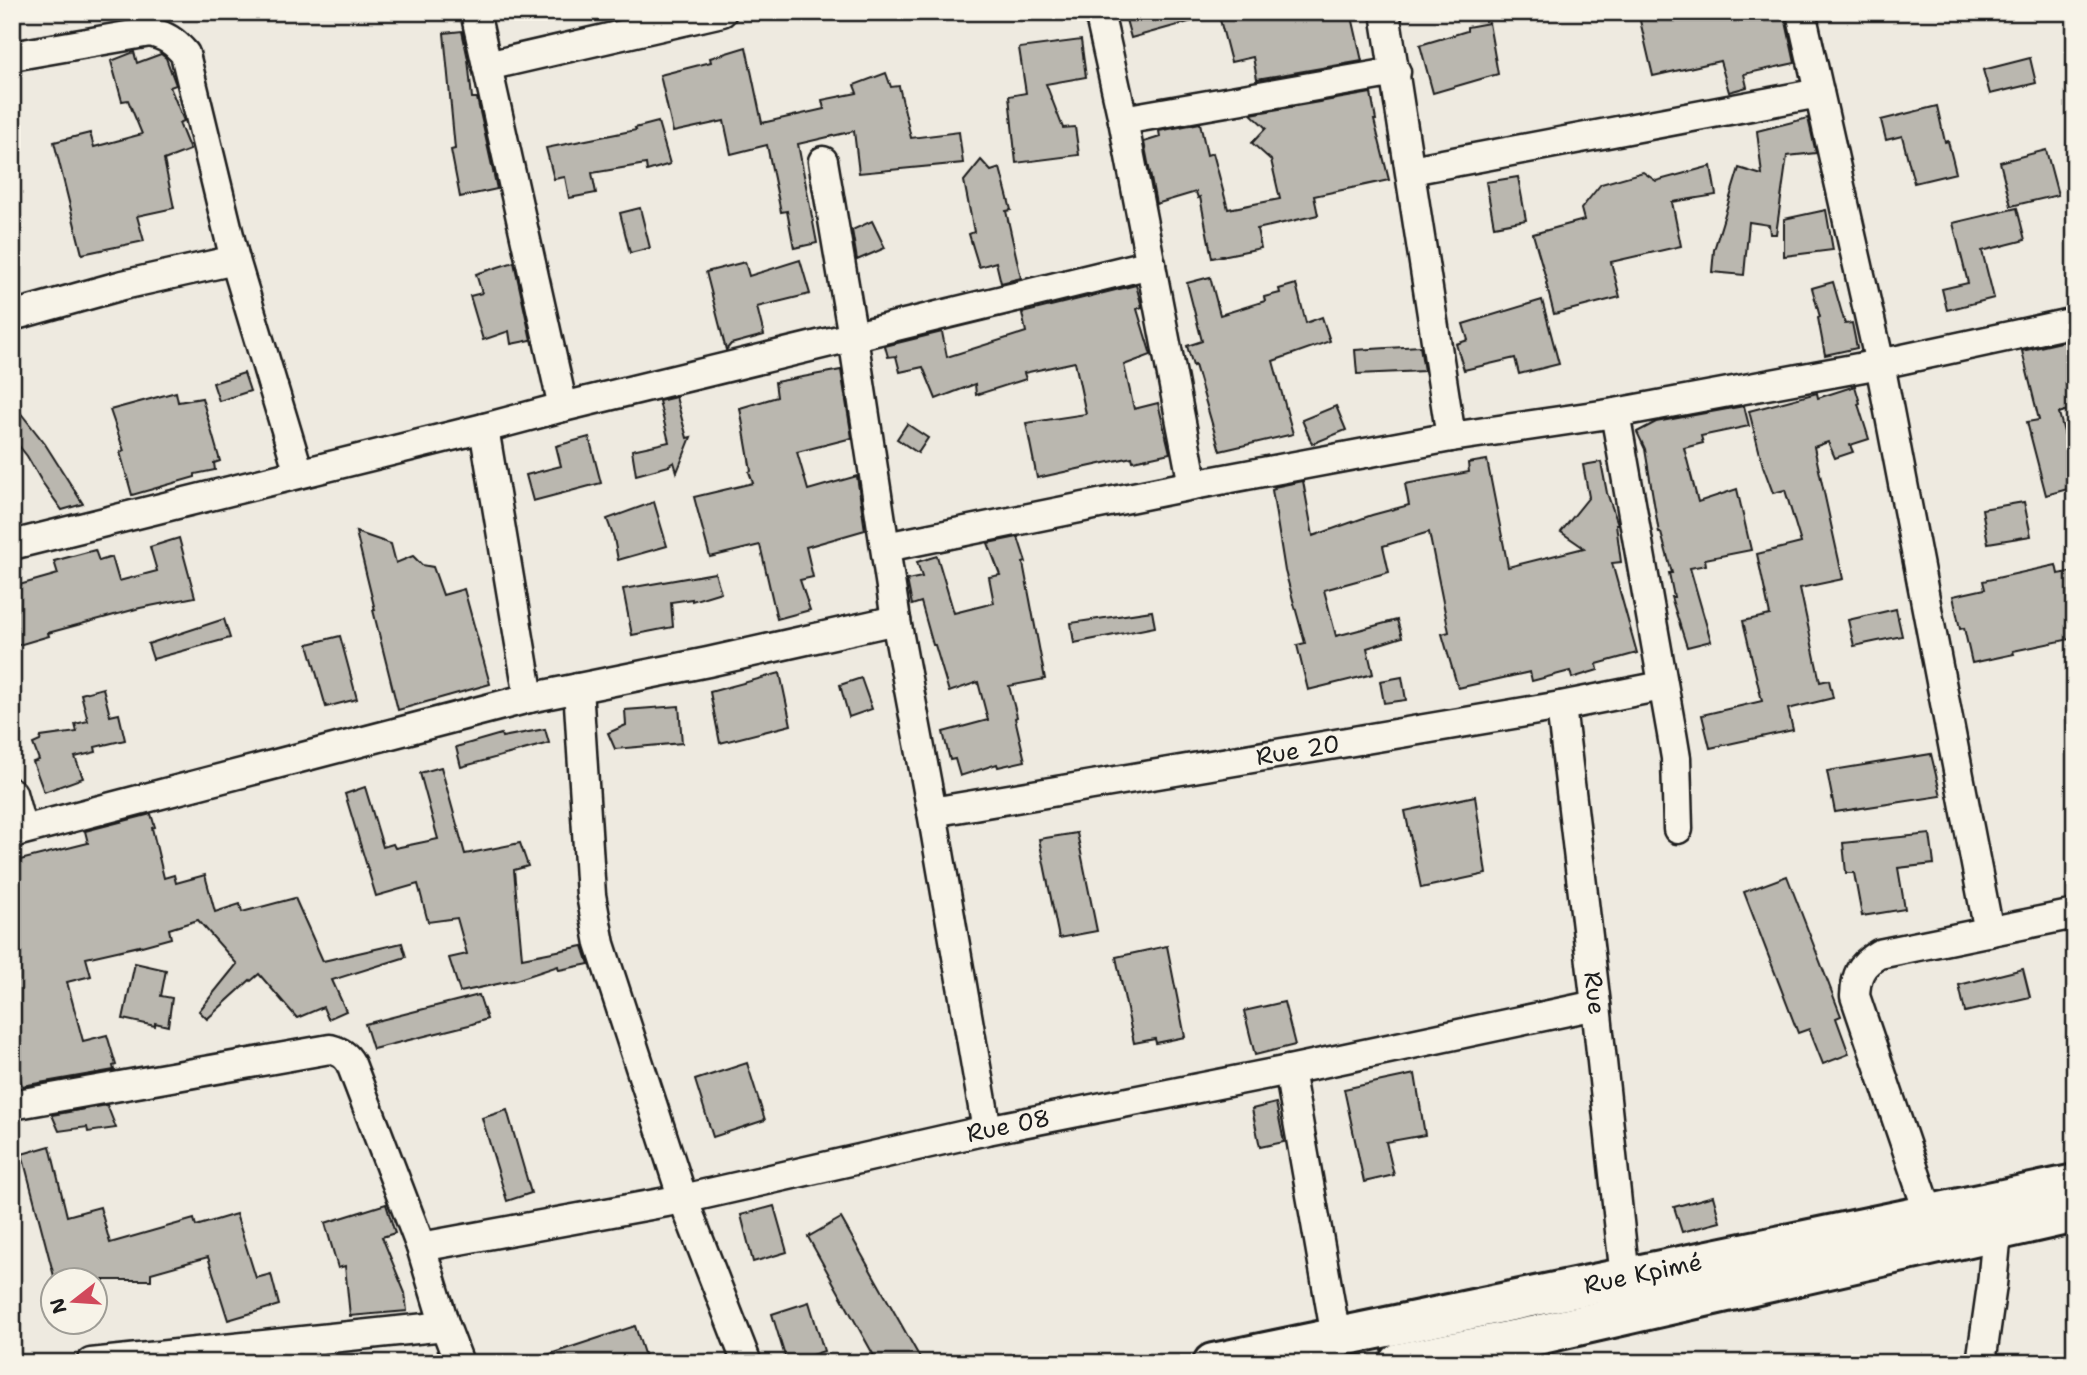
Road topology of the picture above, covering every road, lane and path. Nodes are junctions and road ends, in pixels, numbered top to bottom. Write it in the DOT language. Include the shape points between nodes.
graph roads {
  1 [pos="475,12"];
  2 [pos="722,12"];
  3 [pos="1099,12"];
  4 [pos="1385,12"];
  5 [pos="1801,12"];
  6 [pos="12,56"];
  7 [pos="487,66"];
  8 [pos="1396,72"];
  9 [pos="1819,93"];
  10 [pos="1123,120"];
  11 [pos="822,161"];
  12 [pos="1411,170"];
  13 [pos="235,260"];
  14 [pos="1151,264"];
  15 [pos="12,316"];
  16 [pos="2075,322"];
  17 [pos="853,337"];
  18 [pos="1880,364"];
  19 [pos="563,407"];
  20 [pos="1615,413"];
  21 [pos="484,428"];
  22 [pos="1451,437"];
  23 [pos="299,473"];
  24 [pos="1193,485"];
  25 [pos="12,545"];
  26 [pos="886,547"];
  27 [pos="896,620"];
  28 [pos="1662,686"];
  29 [pos="578,688"];
  30 [pos="529,698"];
  31 [pos="1561,706"];
  32 [pos="12,793"];
  33 [pos="932,812"];
  34 [pos="1678,829"];
  35 [pos="17,832"];
  36 [pos="2075,914"];
  37 [pos="1989,932"];
  38 [pos="1596,1005"];
  39 [pos="1289,1070"];
  40 [pos="12,1105"];
  41 [pos="987,1130"];
  42 [pos="2075,1184"];
  43 [pos="683,1199"];
  44 [pos="2075,1213"];
  45 [pos="1929,1214"];
  46 [pos="1997,1231"];
  47 [pos="421,1247"];
  48 [pos="1625,1278"];
  49 [pos="445,1326"];
  50 [pos="1336,1337"];
  51 [pos="91,1363"];
  52 [pos="459,1363"];
  53 [pos="747,1363"];
  54 [pos="1213,1363"];
  55 [pos="1399,1363"];
  56 [pos="1980,1363"];
  1 -- 7 [label="street"];
  2 -- 7 [label="street"];
  3 -- 10 [label="street"];
  4 -- 8 [label="street"];
  5 -- 9 [label="street"];
  6 -- 13 [label="street" via="150,32 177,44 185,54"];
  7 -- 19 [label="street"];
  8 -- 10 [label="street"];
  8 -- 12 [label="street"];
  9 -- 12 [label="street"];
  9 -- 18 [label="street"];
  10 -- 14 [label="street"];
  11 -- 17 [label="street"];
  12 -- 22 [label="street"];
  13 -- 15 [label="street"];
  13 -- 23 [label="street"];
  14 -- 17 [label="street"];
  14 -- 24 [label="street"];
  16 -- 18 [label="street"];
  17 -- 19 [label="street"];
  17 -- 26 [label="street"];
  18 -- 20 [label="street"];
  18 -- 37 [label="street"];
  19 -- 21 [label="street"];
  20 -- 22 [label="street"];
  20 -- 28 [label="street"];
  21 -- 23 [label="street"];
  21 -- 30 [label="street"];
  22 -- 24 [label="street"];
  23 -- 25 [label="street"];
  24 -- 26 [label="street"];
  26 -- 27 [label="street"];
  27 -- 29 [label="street"];
  27 -- 33 [label="street"];
  28 -- 31 [label="street, Rue 20"];
  28 -- 34 [label="street" via="1676,758"];
  29 -- 30 [label="street"];
  29 -- 43 [label="street" via="595,924"];
  30 -- 35 [label="street"];
  31 -- 33 [label="street, Rue 20"];
  31 -- 38 [label="street, Rue"];
  32 -- 35 [label="street"];
  33 -- 41 [label="street"];
  36 -- 37 [label="street"];
  37 -- 45 [label="street" via="1879,954 1860,968 1856,981 1855,996"];
  38 -- 39 [label="street, Rue 08"];
  38 -- 48 [label="street, Rue"];
  39 -- 41 [label="street, Rue 08"];
  39 -- 50 [label="street"];
  40 -- 47 [label="street" via="330,1049 340,1052 351,1064"];
  41 -- 43 [label="street, Rue 08"];
  42 -- 45 [label="main road, Rue Kpimé"];
  43 -- 47 [label="street, Rue 08"];
  43 -- 53 [label="street"];
  44 -- 46 [label="main road, Rue Kpimé"];
  45 -- 48 [label="main road, Rue Kpimé"];
  46 -- 55 [label="main road, Rue Kpimé"];
  46 -- 56 [label="street"];
  47 -- 49 [label="street"];
  48 -- 50 [label="main road, Rue Kpimé"];
  49 -- 51 [label="street"];
  49 -- 52 [label="street"];
  50 -- 54 [label="main road, Rue Kpimé"];
}
